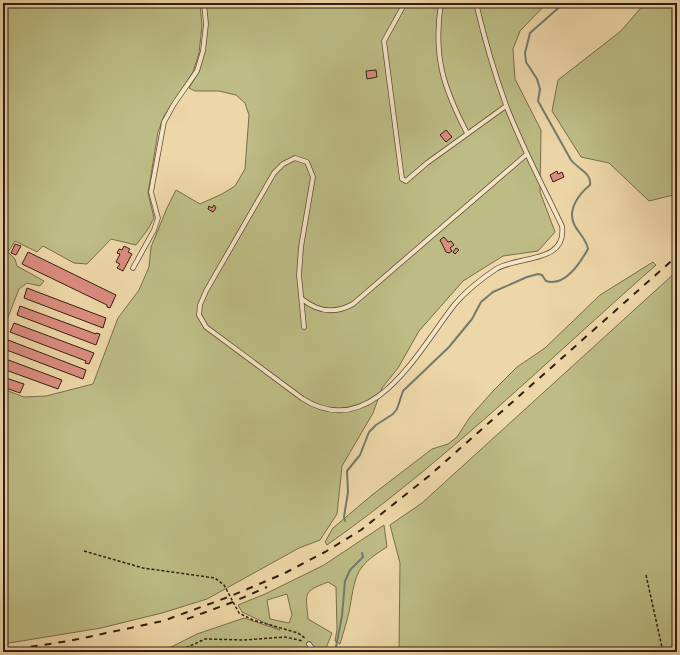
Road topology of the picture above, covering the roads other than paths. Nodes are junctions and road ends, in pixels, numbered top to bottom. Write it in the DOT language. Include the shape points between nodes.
graph roads {
  1 [pos="204,3"];
  2 [pos="405,3"];
  3 [pos="441,3"];
  4 [pos="476,3"];
  5 [pos="506,106"];
  6 [pos="467,133"];
  7 [pos="527,154"];
  8 [pos="133,268"];
  9 [pos="302,299"];
  10 [pos="304,327"];
  11 [pos="309,644"];
  12 [pos="315,652"];
  1 -- 8 [label="lane" via="206,24 203,52 197,71 164,122 152,192 158,218"];
  2 -- 6 [label="lane" via="384,41 402,179 406,181"];
  3 -- 6 [label="lane" via="438,36 440,68 453,106"];
  4 -- 5 [label="lane"];
  5 -- 6 [label="lane"];
  5 -- 7 [label="lane"];
  7 -- 9 [label="lane" via="353,304 340,310 331,310 311,306"];
  7 -- 9 [label="lane" via="562,226 563,234 558,247 544,255 501,266 469,289 406,370 377,398 354,408 326,410 303,399 206,327 199,315 200,305 210,282 274,173 283,164 295,158 307,162 312,174 301,248 299,275"];
  9 -- 10 [label="lane"];
  11 -- 12 [label="lane"];
}
